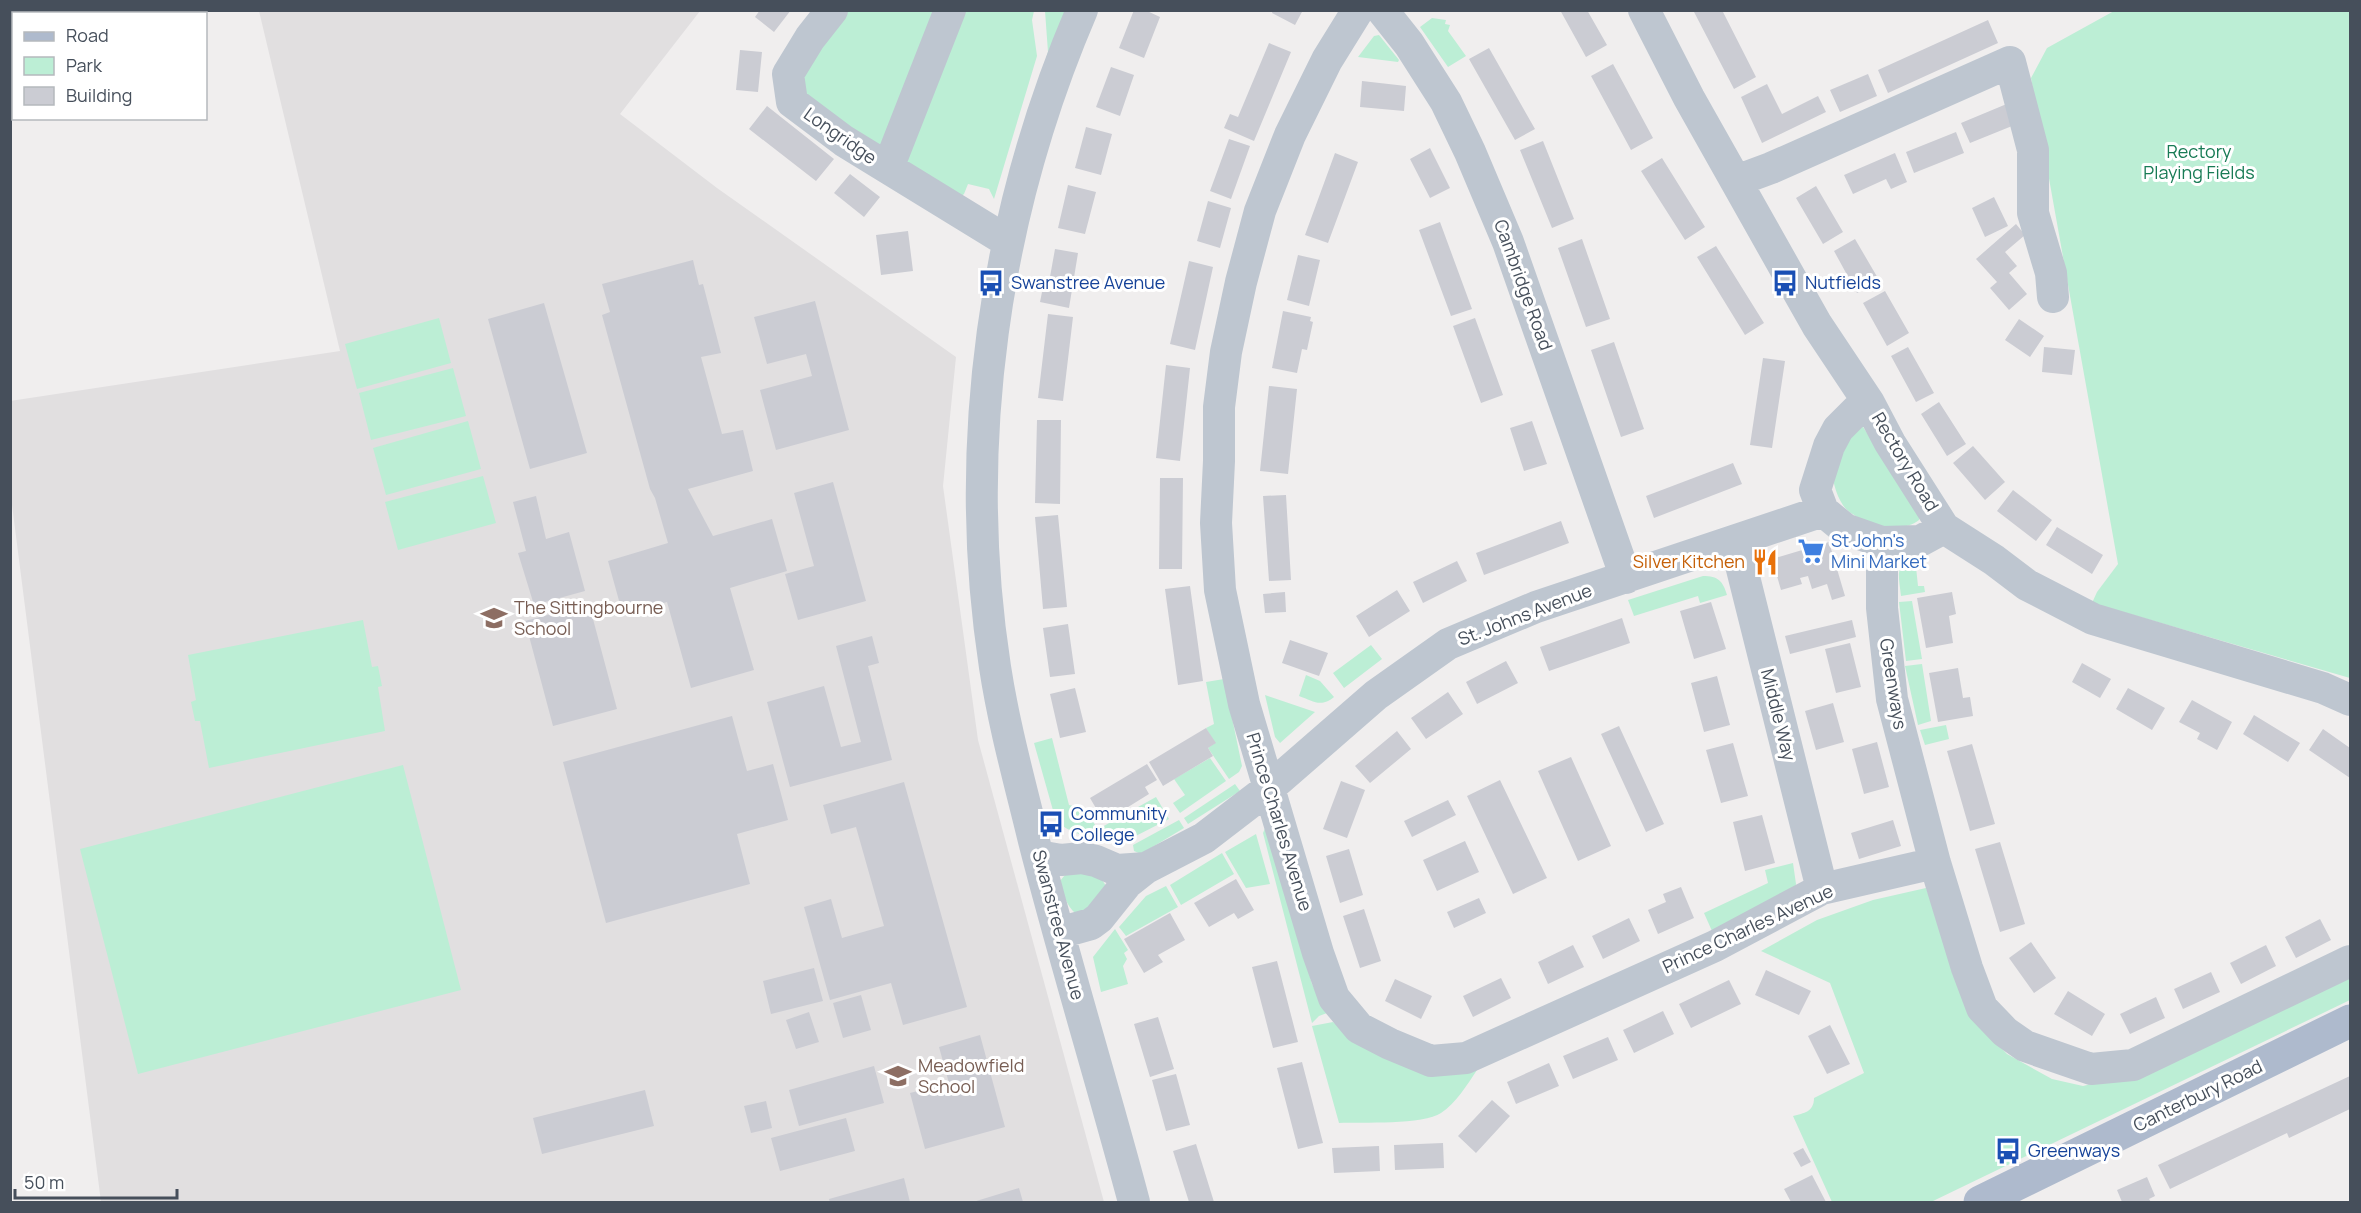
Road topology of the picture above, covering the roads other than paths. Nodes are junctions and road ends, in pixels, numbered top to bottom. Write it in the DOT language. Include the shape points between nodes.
graph roads {
  1 [pos="832,10"];
  2 [pos="950,10"];
  3 [pos="1082,10"];
  4 [pos="1358,10"];
  5 [pos="1382,10"];
  6 [pos="1644,10"];
  7 [pos="888,168"];
  8 [pos="1736,181"];
  9 [pos="1007,242"];
  10 [pos="2053,297"];
  11 [pos="1869,403"];
  12 [pos="1822,511"];
  13 [pos="1944,528"];
  14 [pos="1735,541"];
  15 [pos="1882,542"];
  16 [pos="1626,578"];
  17 [pos="2350,700"];
  18 [pos="1268,789"];
  19 [pos="1038,856"];
  20 [pos="1935,863"];
  21 [pos="1146,868"];
  22 [pos="1822,890"];
  23 [pos="1059,933"];
  24 [pos="2350,961"];
  25 [pos="2350,1021"];
  26 [pos="1134,1203"];
  27 [pos="1980,1203"];
  1 -- 7 [label="street, Longridge" via="788,74 792,102"];
  2 -- 7 [label="street, Longridge"];
  3 -- 9 [label="street, Swanstree Avenue" via="1044,109"];
  4 -- 18 [label="street, Prince Charles Avenue" via="1327,60 1290,135 1260,211 1226,352 1219,407 1215,523 1220,590 1244,704"];
  5 -- 16 [label="street, Cambridge Road" via="1446,102 1470,152 1512,253"];
  6 -- 8 [label="street, Rectory Road"];
  7 -- 9 [label="street, Longridge"];
  8 -- 10 [label="street" via="2010,62 2033,150 2034,213 2051,273"];
  8 -- 11 [label="street, Rectory Road" via="1817,325"];
  9 -- 19 [label="street, Swanstree Avenue" via="986,388 983,542 995,665 1007,734"];
  11 -- 12 [label="street" via="1838,429 1829,446 1815,490"];
  11 -- 13 [label="street, Rectory Road"];
  12 -- 14 [label="street, St. Johns Avenue"];
  12 -- 15 [label="street" via="1845,529"];
  13 -- 15 [label="street" via="1920,541"];
  13 -- 17 [label="street, Rectory Road" via="2027,585 2093,620 2323,688"];
  14 -- 16 [label="street, St. Johns Avenue"];
  14 -- 22 [label="street, Middle Way"];
  15 -- 20 [label="street, Greenways" via="1882,608 1892,699"];
  16 -- 18 [label="street, St. Johns Avenue" via="1536,607 1448,644 1376,695"];
  18 -- 21 [label="street, St. Johns Avenue" via="1204,838"];
  18 -- 22 [label="street, Prince Charles Avenue" via="1334,998 1359,1028 1431,1061 1466,1058 1494,1047 1715,946"];
  19 -- 21 [label="street, St. Johns Avenue" via="1082,858 1117,870"];
  19 -- 23 [label="street, Swanstree Avenue"];
  20 -- 22 [label="street, Prince Charles Avenue"];
  20 -- 24 [label="street, Greenways" via="1982,1008 2025,1046 2091,1069 2133,1065"];
  21 -- 23 [label="street, St. Johns Avenue" via="1126,883 1091,924"];
  23 -- 26 [label="street, Swanstree Avenue"];
  25 -- 27 [label="main road, Canterbury Road"];
}
